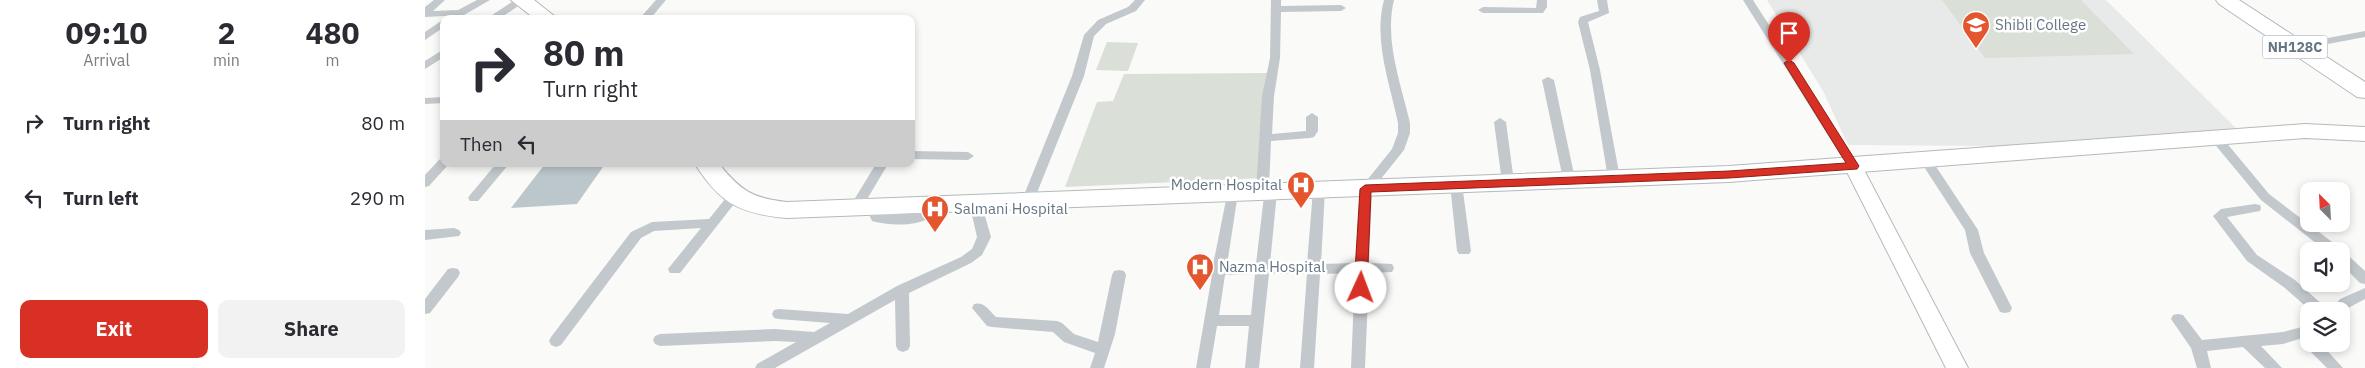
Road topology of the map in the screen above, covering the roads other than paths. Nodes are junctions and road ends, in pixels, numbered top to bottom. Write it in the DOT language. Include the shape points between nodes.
graph roads {
  1 [pos="440,0"];
  2 [pos="485,0"];
  3 [pos="521,0"];
  4 [pos="661,0"];
  5 [pos="1141,0"];
  6 [pos="1389,0"];
  7 [pos="1541,0"];
  8 [pos="1602,0"];
  9 [pos="1748,0"];
  10 [pos="2226,0"];
  11 [pos="1276,4"];
  12 [pos="1341,8"];
  13 [pos="1483,10"];
  14 [pos="425,13"];
  15 [pos="443,15"];
  16 [pos="455,15"];
  17 [pos="497,15"];
  18 [pos="542,15"];
  19 [pos="648,15"];
  20 [pos="440,25"];
  21 [pos="2365,34"];
  22 [pos="425,37"];
  23 [pos="2296,47"];
  24 [pos="425,52"];
  25 [pos="440,52"];
  26 [pos="440,54"];
  27 [pos="425,66"];
  28 [pos="1548,80"];
  29 [pos="2365,92"];
  30 [pos="435,101"];
  31 [pos="425,112"];
  32 [pos="1312,117"];
  33 [pos="1499,122"];
  34 [pos="2365,134"];
  35 [pos="1266,138"];
  36 [pos="2216,138"];
  37 [pos="915,155"];
  38 [pos="968,156"];
  39 [pos="1925,159"];
  40 [pos="440,166"];
  41 [pos="1853,166"];
  42 [pos="500,167"];
  43 [pos="710,167"];
  44 [pos="881,167"];
  45 [pos="1614,178"];
  46 [pos="1569,179"];
  47 [pos="1509,182"];
  48 [pos="425,183"];
  49 [pos="1456,184"];
  50 [pos="1365,189"];
  51 [pos="1319,190"];
  52 [pos="1266,192"];
  53 [pos="1232,193"];
  54 [pos="734,196"];
  55 [pos="474,198"];
  56 [pos="1028,200"];
  57 [pos="975,202"];
  58 [pos="863,208"];
  59 [pos="2255,208"];
  60 [pos="711,223"];
  61 [pos="454,234"];
  62 [pos="425,235"];
  63 [pos="2323,242"];
  64 [pos="1465,252"];
  65 [pos="2350,264"];
  66 [pos="1361,268"];
  67 [pos="1387,268"];
  68 [pos="675,269"];
  69 [pos="1313,269"];
  70 [pos="1196,270"];
  71 [pos="1220,270"];
  72 [pos="1261,270"];
  73 [pos="453,273"];
  74 [pos="2362,274"];
  75 [pos="1119,276"];
  76 [pos="902,290"];
  77 [pos="2365,293"];
  78 [pos="2310,302"];
  79 [pos="2347,302"];
  80 [pos="979,308"];
  81 [pos="2005,308"];
  82 [pos="425,309"];
  83 [pos="779,314"];
  84 [pos="2177,319"];
  85 [pos="847,320"];
  86 [pos="1257,320"];
  87 [pos="1211,321"];
  88 [pos="814,338"];
  89 [pos="2300,338"];
  90 [pos="556,340"];
  91 [pos="660,340"];
  92 [pos="2248,343"];
  93 [pos="903,346"];
  94 [pos="2198,346"];
  95 [pos="1104,350"];
  96 [pos="2322,352"];
  97 [pos="762,368"];
  98 [pos="1097,368"];
  99 [pos="1203,368"];
  100 [pos="1253,368"];
  101 [pos="1307,368"];
  102 [pos="1358,368"];
  103 [pos="1957,368"];
  104 [pos="2204,368"];
  105 [pos="2275,368"];
  106 [pos="2336,368"];
  1 -- 14 [label="street"];
  2 -- 16 [label="street"];
  3 -- 17 [label="street"];
  3 -- 18 [label="highway"];
  4 -- 19 [label="street"];
  5 -- 56 [label="street" via="1132,9 1102,22 1089,35 1078,76"];
  6 -- 50 [label="street" via="1385,15 1387,36 1405,123 1404,133 1398,150"];
  7 -- 13 [label="street" via="1539,11"];
  8 -- 45 [label="street" via="1604,13 1583,22"];
  9 -- 41 [label="street"];
  10 -- 23 [label="highway, NH128C"];
  11 -- 12 [label="street"];
  11 -- 35 [label="street" via="1275,58 1268,96"];
  14 -- 15 [label="street"];
  20 -- 22 [label="street"];
  21 -- 23 [label="street"];
  23 -- 29 [label="highway, NH128C"];
  24 -- 25 [label="street"];
  26 -- 27 [label="street"];
  28 -- 46 [label="street"];
  30 -- 31 [label="street"];
  32 -- 35 [label="street" via="1310,134"];
  33 -- 47 [label="street"];
  34 -- 36 [label="highway" via="2305,131"];
  35 -- 52 [label="street"];
  36 -- 39 [label="highway"];
  36 -- 63 [label="street" via="2265,197"];
  37 -- 38 [label="street"];
  39 -- 41 [label="highway"];
  39 -- 81 [label="street" via="1971,230 1977,253"];
  40 -- 48 [label="street"];
  41 -- 45 [label="highway"];
  41 -- 103 [label="street"];
  42 -- 55 [label="street"];
  43 -- 54 [label="highway"];
  44 -- 58 [label="street"];
  45 -- 46 [label="highway"];
  46 -- 47 [label="highway"];
  47 -- 49 [label="highway"];
  49 -- 50 [label="highway"];
  49 -- 64 [label="street"];
  50 -- 51 [label="highway"];
  50 -- 66 [label="street"];
  51 -- 52 [label="highway"];
  51 -- 69 [label="street"];
  52 -- 53 [label="highway"];
  52 -- 72 [label="street"];
  53 -- 56 [label="highway"];
  53 -- 71 [label="street"];
  54 -- 58 [label="highway" via="745,204 762,208"];
  54 -- 60 [label="street"];
  56 -- 57 [label="highway"];
  57 -- 58 [label="highway"];
  57 -- 76 [label="street" via="984,237 977,252 952,268"];
  59 -- 78 [label="street" via="2223,212 2219,216 2252,258"];
  60 -- 68 [label="street"];
  60 -- 90 [label="street" via="652,227 636,235"];
  61 -- 62 [label="street"];
  65 -- 74 [label="street"];
  66 -- 67 [label="street"];
  66 -- 69 [label="street"];
  66 -- 102 [label="street"];
  69 -- 72 [label="street"];
  69 -- 101 [label="street"];
  70 -- 71 [label="street"];
  71 -- 72 [label="street"];
  71 -- 87 [label="street"];
  72 -- 86 [label="street"];
  73 -- 82 [label="street"];
  75 -- 95 [label="street"];
  76 -- 85 [label="street"];
  76 -- 93 [label="street"];
  77 -- 79 [label="street"];
  80 -- 95 [label="street" via="992,322 1057,328 1069,338"];
  83 -- 85 [label="street"];
  84 -- 94 [label="street"];
  85 -- 88 [label="street"];
  86 -- 87 [label="street"];
  86 -- 100 [label="street"];
  87 -- 99 [label="street"];
  88 -- 91 [label="street" via="775,335"];
  88 -- 97 [label="street"];
  89 -- 92 [label="street"];
  92 -- 94 [label="street"];
  92 -- 105 [label="street"];
  94 -- 104 [label="street"];
  95 -- 98 [label="street"];
  96 -- 106 [label="street"];
}
